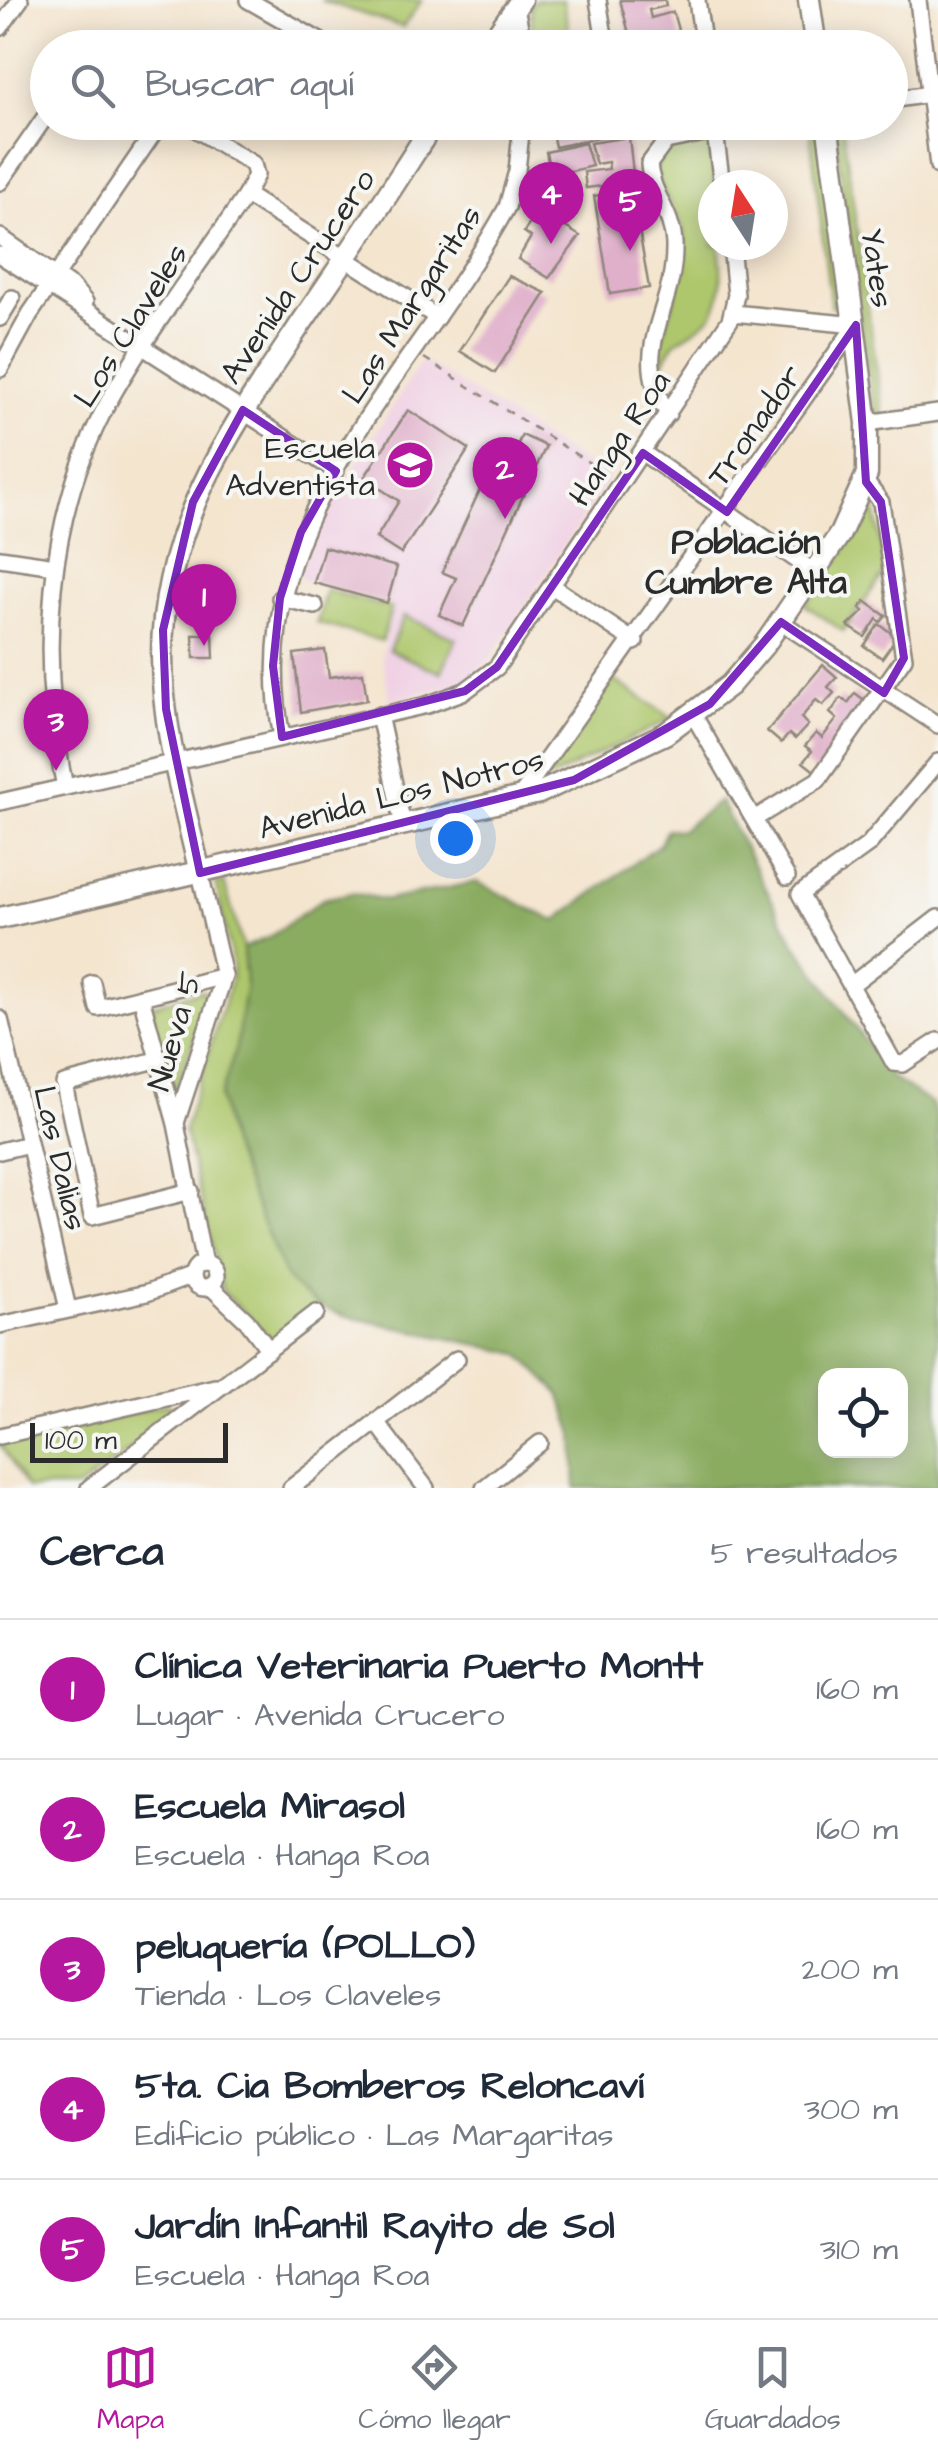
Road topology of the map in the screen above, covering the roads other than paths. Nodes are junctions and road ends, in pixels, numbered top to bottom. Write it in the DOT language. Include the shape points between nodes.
graph roads {
  1 [pos="20,0"];
  2 [pos="248,0"];
  3 [pos="598,0"];
  4 [pos="697,0"];
  5 [pos="809,0"];
  6 [pos="918,0"];
  7 [pos="518,3"];
  8 [pos="0,28"];
  9 [pos="300,30"];
  10 [pos="499,30"];
  11 [pos="522,30"];
  12 [pos="603,30"];
  13 [pos="701,30"];
  14 [pos="813,30"];
  15 [pos="934,94"];
  16 [pos="908,98"];
  17 [pos="30,139"];
  18 [pos="150,140"];
  19 [pos="214,140"];
  20 [pos="422,140"];
  21 [pos="521,140"];
  22 [pos="669,140"];
  23 [pos="716,140"];
  24 [pos="830,140"];
  25 [pos="938,166"];
  26 [pos="720,170"];
  27 [pos="0,182"];
  28 [pos="246,195"];
  29 [pos="0,237"];
  30 [pos="0,254"];
  31 [pos="346,257"];
  32 [pos="731,260"];
  33 [pos="53,282"];
  34 [pos="12,298"];
  35 [pos="734,313"];
  36 [pos="438,317"];
  37 [pos="0,318"];
  38 [pos="856,326"];
  39 [pos="145,346"];
  40 [pos="0,369"];
  41 [pos="244,410"];
  42 [pos="938,413"];
  43 [pos="668,414"];
  44 [pos="867,422"];
  45 [pos="643,453"];
  46 [pos="336,471"];
  47 [pos="865,480"];
  48 [pos="727,512"];
  49 [pos="0,558"];
  50 [pos="55,566"];
  51 [pos="814,572"];
  52 [pos="552,586"];
  53 [pos="280,598"];
  54 [pos="315,606"];
  55 [pos="781,622"];
  56 [pos="634,642"];
  57 [pos="884,693"];
  58 [pos="380,715"];
  59 [pos="694,716"];
  60 [pos="938,725"];
  61 [pos="282,737"];
  62 [pos="176,760"];
  63 [pos="938,762"];
  64 [pos="65,787"];
  65 [pos="520,797"];
  66 [pos="0,802"];
  67 [pos="754,819"];
  68 [pos="404,825"];
  69 [pos="200,872"];
  70 [pos="786,876"];
  71 [pos="0,918"];
  72 [pos="938,918"];
  73 [pos="224,976"];
  74 [pos="92,984"];
  75 [pos="851,984"];
  76 [pos="141,997"];
  77 [pos="0,1019"];
  78 [pos="938,1041"];
  79 [pos="156,1060"];
  80 [pos="176,1124"];
  81 [pos="29,1144"];
  82 [pos="0,1151"];
  83 [pos="191,1191"];
  84 [pos="198,1270"];
  85 [pos="68,1310"];
  86 [pos="316,1313"];
  87 [pos="0,1325"];
  88 [pos="268,1350"];
  89 [pos="457,1359"];
  90 [pos="222,1386"];
  91 [pos="376,1423"];
  92 [pos="0,1436"];
  93 [pos="540,1442"];
  94 [pos="502,1474"];
  95 [pos="90,1488"];
  96 [pos="292,1488"];
  97 [pos="426,1488"];
  98 [pos="484,1488"];
  99 [pos="514,1488"];
  1 -- 8 [label="street"];
  2 -- 9 [label="street"];
  3 -- 12 [label="street"];
  4 -- 13 [label="street"];
  5 -- 14 [label="main road"];
  6 -- 15 [label="street"];
  7 -- 10 [label="main road"];
  7 -- 11 [label="street"];
  15 -- 16 [label="street"];
  15 -- 25 [label="street"];
  17 -- 27 [label="street"];
  18 -- 33 [label="street"];
  19 -- 28 [label="street" via="254,164"];
  20 -- 31 [label="main road, Avenida Crucero"];
  21 -- 36 [label="street, Las Margaritas" via="507,208"];
  22 -- 43 [label="street" via="648,164 674,240 648,366"];
  23 -- 26 [label="street"];
  24 -- 38 [label="main road, Yates"];
  28 -- 31 [label="street"];
  28 -- 39 [label="street, Los Claveles"];
  29 -- 33 [label="street"];
  30 -- 33 [label="street"];
  31 -- 36 [label="street"];
  31 -- 41 [label="main road, Avenida Crucero"];
  32 -- 35 [label="street"];
  33 -- 39 [label="street"];
  33 -- 40 [label="street"];
  34 -- 37 [label="street"];
  35 -- 38 [label="street"];
  35 -- 43 [label="street, Hanga Roa"];
  36 -- 46 [label="street, Las Margaritas"];
  38 -- 44 [label="main road, Yates"];
  38 -- 48 [label="street, Tronador"];
  39 -- 41 [label="street"];
  39 -- 50 [label="street, Los Claveles" via="94,432"];
  41 -- 46 [label="street"];
  41 -- 62 [label="main road, Avenida Crucero" via="192,502 170,578 162,656"];
  42 -- 44 [label="street"];
  43 -- 45 [label="street, Hanga Roa"];
  44 -- 47 [label="main road, Avenida Los Notros"];
  45 -- 48 [label="street"];
  45 -- 52 [label="street, Hanga Roa"];
  46 -- 53 [label="street, Las Margaritas" via="301,532"];
  47 -- 51 [label="main road, Avenida Los Notros"];
  47 -- 57 [label="street" via="881,502 904,658"];
  48 -- 51 [label="street"];
  48 -- 56 [label="street, Tronador"];
  49 -- 50 [label="street"];
  50 -- 64 [label="street, Los Claveles" via="50,692"];
  51 -- 55 [label="main road, Avenida Los Notros"];
  52 -- 56 [label="street"];
  52 -- 58 [label="street, Hanga Roa" via="481,682 427,705"];
  53 -- 54 [label="street"];
  53 -- 61 [label="street, Las Margaritas" via="273,666"];
  55 -- 57 [label="street"];
  55 -- 59 [label="main road, Avenida Los Notros" via="730,685"];
  56 -- 65 [label="street, Tronador"];
  57 -- 60 [label="street"];
  57 -- 67 [label="street" via="818,780"];
  58 -- 61 [label="street, Hanga Roa"];
  58 -- 68 [label="street"];
  59 -- 65 [label="main road, Avenida Los Notros" via="596,770"];
  59 -- 67 [label="street"];
  61 -- 62 [label="street, Hanga Roa"];
  62 -- 64 [label="street, Hanga Roa"];
  62 -- 69 [label="main road, Avenida Crucero"];
  63 -- 75 [label="street" via="868,845 800,894"];
  64 -- 66 [label="street, Hanga Roa"];
  65 -- 68 [label="main road, Avenida Los Notros"];
  67 -- 70 [label="street"];
  68 -- 69 [label="main road, Avenida Los Notros"];
  69 -- 71 [label="main road, Avenida Los Notros"];
  69 -- 73 [label="street, Nueva 5"];
  72 -- 75 [label="street"];
  73 -- 76 [label="street"];
  73 -- 80 [label="street, Nueva 5"];
  74 -- 76 [label="street" via="98,1008"];
  75 -- 78 [label="street" via="894,1063"];
  76 -- 79 [label="street"];
  77 -- 81 [label="street, Las Dalias"];
  79 -- 80 [label="street"];
  79 -- 83 [label="street" via="64,1084 92,1216"];
  80 -- 83 [label="street, Nueva 5"];
  81 -- 82 [label="street"];
  81 -- 85 [label="street, Las Dalias"];
  83 -- 84 [label="street, Nueva 5"];
  84 -- 85 [label="street" via="147,1292"];
  84 -- 88 [label="street" via="198,1286 210,1286"];
  85 -- 87 [label="street"];
  86 -- 88 [label="street"];
  88 -- 90 [label="street"];
  89 -- 91 [label="street"];
  90 -- 92 [label="street"];
  90 -- 95 [label="street"];
  91 -- 96 [label="street"];
  91 -- 97 [label="street"];
  93 -- 94 [label="street"];
  94 -- 98 [label="street"];
  94 -- 99 [label="street"];
}
